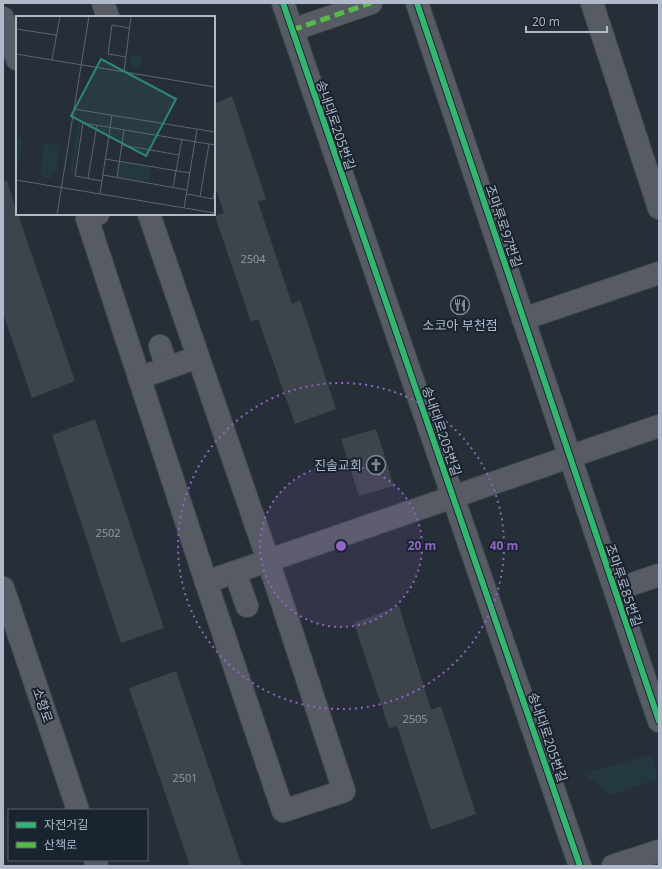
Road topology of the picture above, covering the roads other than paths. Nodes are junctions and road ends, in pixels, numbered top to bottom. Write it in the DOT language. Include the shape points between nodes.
graph roads {
  1 [pos="103,3"];
  2 [pos="283,3"];
  3 [pos="371,3"];
  4 [pos="417,3"];
  5 [pos="592,3"];
  6 [pos="108,16"];
  7 [pos="3,18"];
  8 [pos="292,30"];
  9 [pos="16,56"];
  10 [pos="659,208"];
  11 [pos="95,215"];
  12 [pos="149,215"];
  13 [pos="659,273"];
  14 [pos="523,319"];
  15 [pos="160,346"];
  16 [pos="198,356"];
  17 [pos="167,368"];
  18 [pos="139,378"];
  19 [pos="659,426"];
  20 [pos="569,457"];
  21 [pos="453,496"];
  22 [pos="268,560"];
  23 [pos="235,572"];
  24 [pos="659,575"];
  25 [pos="206,582"];
  26 [pos="614,590"];
  27 [pos="4,597"];
  28 [pos="247,606"];
  29 [pos="659,721"];
  30 [pos="78,809"];
  31 [pos="659,851"];
  32 [pos="580,866"];
  33 [pos="613,866"];
  1 -- 6 [label="street"];
  2 -- 8 [label="street, 송내대로205번길"];
  3 -- 8 [label="street"];
  4 -- 14 [label="street, 조마루로97번길"];
  5 -- 10 [label="street"];
  7 -- 9 [label="street"];
  8 -- 21 [label="street, 송내대로205번길"];
  11 -- 18 [label="street" via="87,218"];
  12 -- 16 [label="street"];
  13 -- 14 [label="street"];
  14 -- 20 [label="street, 조마루로97번길"];
  15 -- 17 [label="street"];
  16 -- 17 [label="street"];
  16 -- 22 [label="street"];
  17 -- 18 [label="street"];
  18 -- 25 [label="street"];
  19 -- 20 [label="street"];
  20 -- 21 [label="street"];
  20 -- 26 [label="street, 조마루로85번길"];
  21 -- 22 [label="street"];
  21 -- 32 [label="street, 송내대로205번길"];
  22 -- 23 [label="street"];
  22 -- 25 [label="street" via="344,791 283,811"];
  23 -- 25 [label="street"];
  23 -- 28 [label="street"];
  24 -- 26 [label="street, 조마루로85번길"];
  26 -- 29 [label="street, 조마루로85번길"];
  27 -- 30 [label="street, 소향로"];
  31 -- 33 [label="street"];
}
